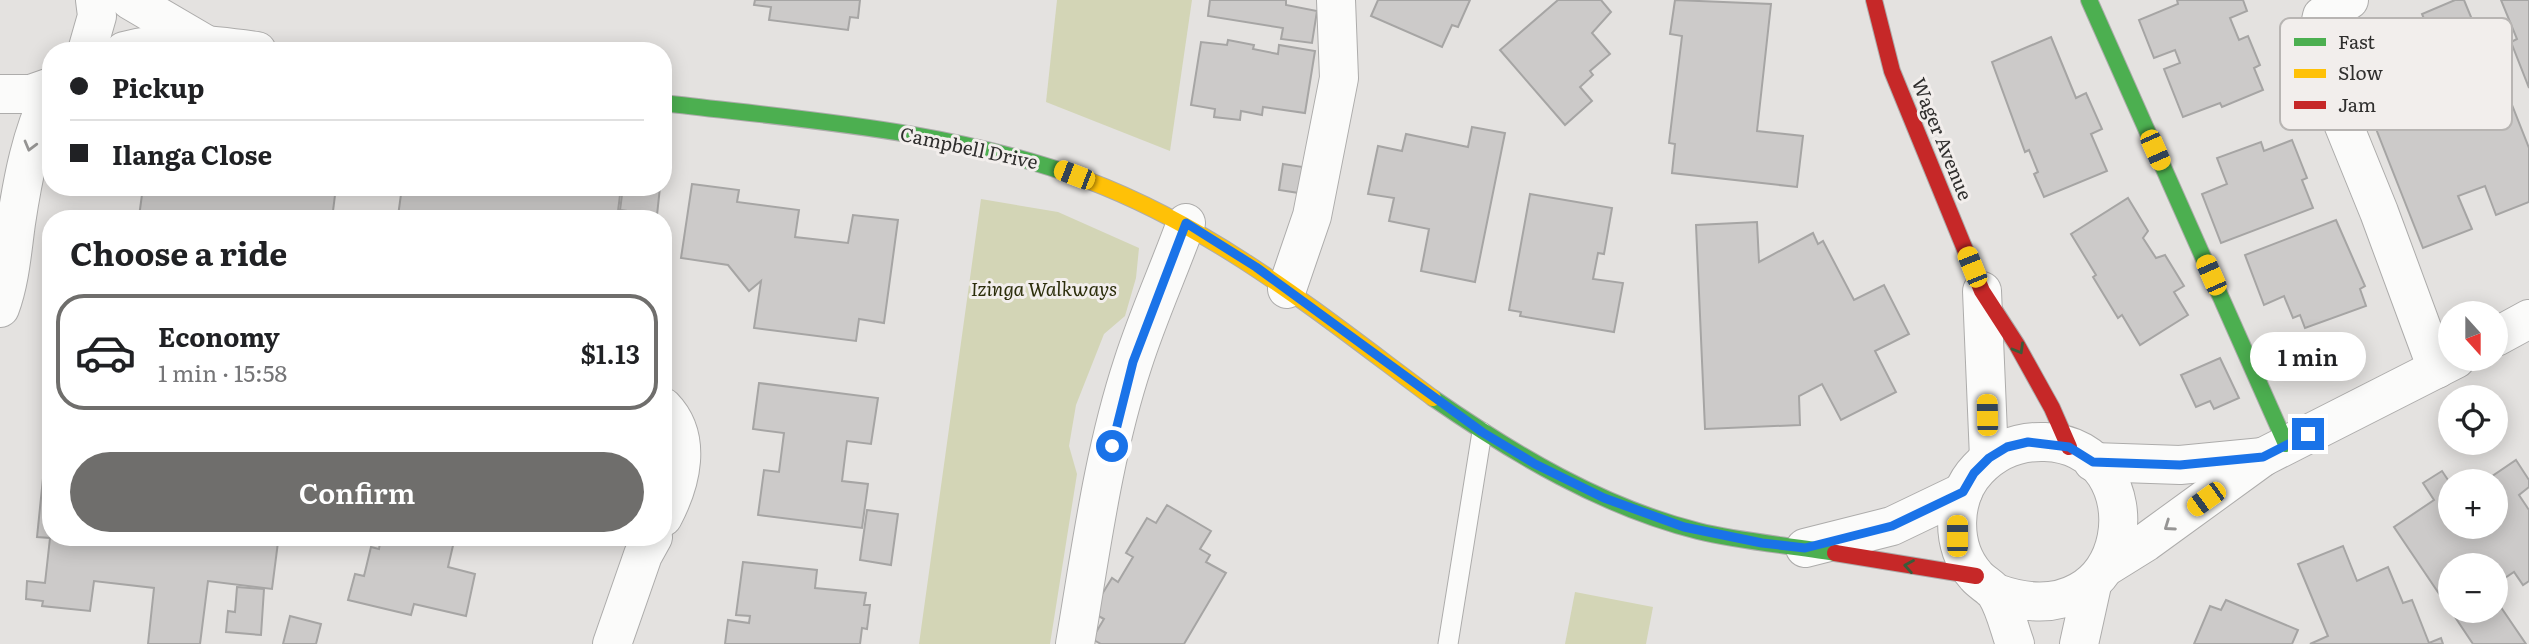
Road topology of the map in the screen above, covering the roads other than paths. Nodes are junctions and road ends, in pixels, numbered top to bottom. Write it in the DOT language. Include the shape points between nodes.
graph roads {
  1 [pos="95,0"];
  2 [pos="130,0"];
  3 [pos="1336,0"];
  4 [pos="1874,0"];
  5 [pos="2090,0"];
  6 [pos="2349,0"];
  7 [pos="2322,18"];
  8 [pos="90,42"];
  9 [pos="202,42"];
  10 [pos="42,92"];
  11 [pos="0,94"];
  12 [pos="672,104"];
  13 [pos="42,110"];
  14 [pos="2346,130"];
  15 [pos="1186,223"];
  16 [pos="1287,289"];
  17 [pos="1982,292"];
  18 [pos="0,308"];
  19 [pos="2529,319"];
  20 [pos="2508,330"];
  21 [pos="2438,344"];
  22 [pos="2438,368"];
  23 [pos="672,416"];
  24 [pos="1482,432"];
  25 [pos="2275,450"];
  26 [pos="2081,455"];
  27 [pos="1989,458"];
  28 [pos="1963,492"];
  29 [pos="672,495"];
  30 [pos="641,546"];
  31 [pos="1805,548"];
  32 [pos="2101,575"];
  33 [pos="1986,585"];
  34 [pos="612,644"];
  35 [pos="1074,644"];
  36 [pos="1448,644"];
  37 [pos="2015,644"];
  38 [pos="2080,644"];
  1 -- 8 [label="street" via="97,16"];
  2 -- 9 [label="street"];
  3 -- 16 [label="street" via="1339,78 1312,216"];
  4 -- 17 [label="street, Wager Avenue" via="1892,71"];
  5 -- 25 [label="street"];
  6 -- 7 [label="street"];
  10 -- 11 [label="street"];
  12 -- 15 [label="street, Campbell Drive" via="961,143 1044,164"];
  13 -- 18 [label="street, one-way" via="25,166 7,289"];
  14 -- 21 [label="street"];
  15 -- 16 [label="street, Campbell Drive"];
  15 -- 35 [label="street" via="1133,362 1117,421"];
  16 -- 24 [label="street, Campbell Drive"];
  17 -- 26 [label="street, Wager Avenue, one-way"];
  17 -- 27 [label="street"];
  19 -- 20 [label="street"];
  22 -- 25 [label="street"];
  23 -- 29 [label="street" via="682,443 680,476"];
  24 -- 31 [label="street, Campbell Drive" via="1604,498 1684,527"];
  24 -- 36 [label="lane"];
  25 -- 26 [label="street" via="2180,465"];
  25 -- 32 [label="street, one-way"];
  26 -- 27 [label="street" via="2028,442"];
  26 -- 32 [label="street" via="2110,484 2119,510 2119,538"];
  27 -- 28 [label="street"];
  28 -- 31 [label="street" via="1892,526"];
  28 -- 33 [label="street" via="1957,536 1964,558"];
  30 -- 34 [label="street"];
  33 -- 31 [label="street, Campbell Drive, one-way"];
  32 -- 33 [label="street" via="2071,598 2045,604 2020,603"];
  32 -- 38 [label="street"];
  33 -- 37 [label="street"];
}
